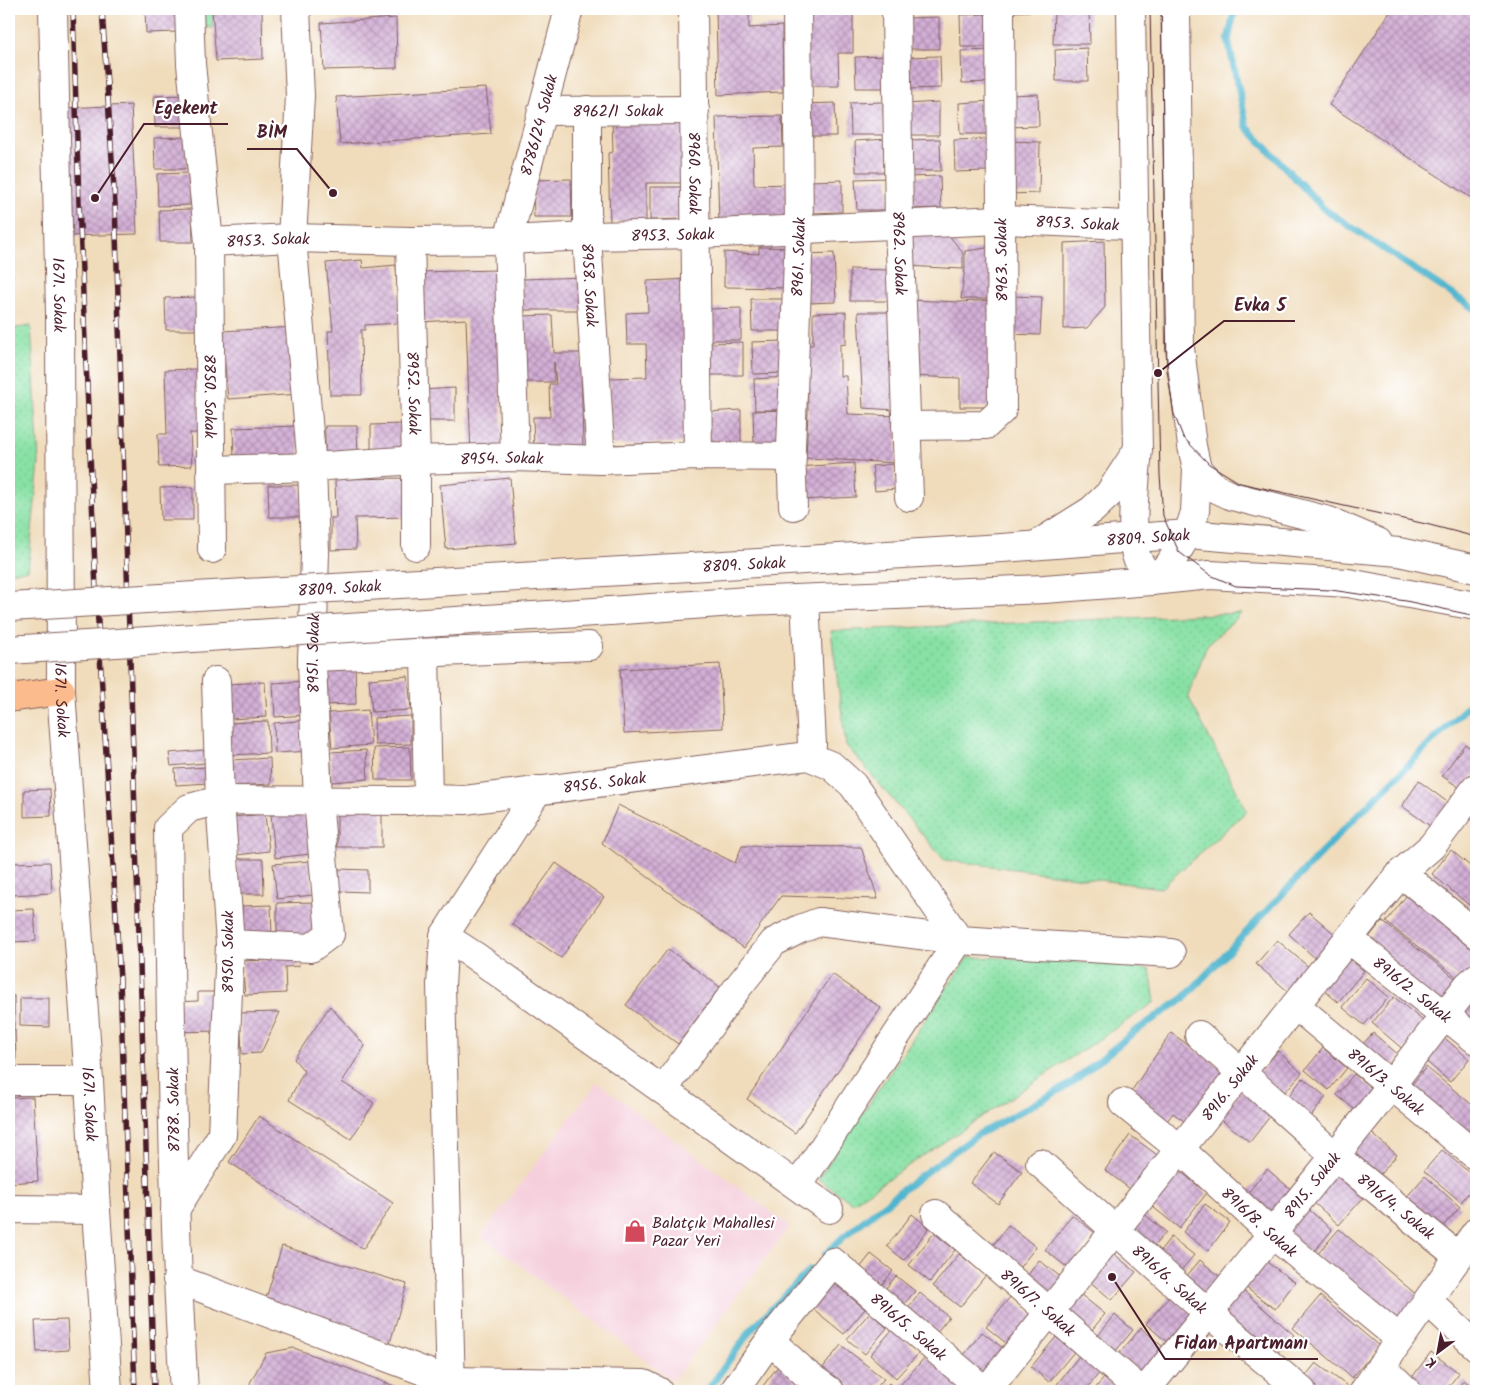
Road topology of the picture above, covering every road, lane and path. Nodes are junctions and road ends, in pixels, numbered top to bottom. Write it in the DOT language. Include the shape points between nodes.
graph roads {
  1 [pos="53,9"];
  2 [pos="189,9"];
  3 [pos="296,9"];
  4 [pos="570,9"];
  5 [pos="693,9"];
  6 [pos="797,9"];
  7 [pos="896,9"];
  8 [pos="1000,9"];
  9 [pos="1131,9"];
  10 [pos="1176,9"];
  11 [pos="587,110"];
  12 [pos="695,110"];
  13 [pos="542,111"];
  14 [pos="1000,220"];
  15 [pos="899,224"];
  16 [pos="1136,225"];
  17 [pos="799,230"];
  18 [pos="697,234"];
  19 [pos="587,236"];
  20 [pos="292,238"];
  21 [pos="508,240"];
  22 [pos="410,241"];
  23 [pos="209,242"];
  24 [pos="906,426"];
  25 [pos="1138,449"];
  26 [pos="698,456"];
  27 [pos="515,457"];
  28 [pos="792,457"];
  29 [pos="416,460"];
  30 [pos="601,460"];
  31 [pos="312,467"];
  32 [pos="1197,469"];
  33 [pos="211,470"];
  34 [pos="909,497"];
  35 [pos="793,506"];
  36 [pos="1188,534"];
  37 [pos="1134,538"];
  38 [pos="416,546"];
  39 [pos="1036,546"];
  40 [pos="212,549"];
  41 [pos="1399,552"];
  42 [pos="1476,569"];
  43 [pos="1151,582"];
  44 [pos="805,599"];
  45 [pos="1476,606"];
  46 [pos="9,607"];
  47 [pos="589,646"];
  48 [pos="9,650"];
  49 [pos="424,653"];
  50 [pos="312,657"];
  51 [pos="216,681"];
  52 [pos="61,691"];
  53 [pos="9,698"];
  54 [pos="808,756"];
  55 [pos="538,790"];
  56 [pos="428,799"];
  57 [pos="220,800"];
  58 [pos="318,800"];
  59 [pos="1471,806"];
  60 [pos="168,828"];
  61 [pos="1400,874"];
  62 [pos="1476,934"];
  63 [pos="444,936"];
  64 [pos="1349,938"];
  65 [pos="959,940"];
  66 [pos="230,944"];
  67 [pos="1171,953"];
  68 [pos="1476,978"];
  69 [pos="1295,1006"];
  70 [pos="1445,1016"];
  71 [pos="1199,1035"];
  72 [pos="1476,1040"];
  73 [pos="1240,1074"];
  74 [pos="9,1081"];
  75 [pos="89,1081"];
  76 [pos="1392,1084"];
  77 [pos="663,1090"];
  78 [pos="1123,1103"];
  79 [pos="1180,1149"];
  80 [pos="1335,1156"];
  81 [pos="1476,1156"];
  82 [pos="1040,1163"];
  83 [pos="798,1186"];
  84 [pos="9,1209"];
  85 [pos="829,1209"];
  86 [pos="96,1210"];
  87 [pos="175,1210"];
  88 [pos="936,1214"];
  89 [pos="1116,1230"];
  90 [pos="1476,1232"];
  91 [pos="1272,1234"];
  92 [pos="1459,1257"];
  93 [pos="177,1279"];
  94 [pos="1428,1301"];
  95 [pos="1050,1312"];
  96 [pos="1208,1313"];
  97 [pos="1400,1339"];
  98 [pos="770,1340"];
  99 [pos="1476,1346"];
  100 [pos="1380,1366"];
  101 [pos="451,1386"];
  102 [pos="108,1391"];
  103 [pos="184,1391"];
  104 [pos="658,1391"];
  105 [pos="734,1391"];
  106 [pos="830,1391"];
  107 [pos="986,1391"];
  108 [pos="1141,1391"];
  109 [pos="1145,1391"];
  110 [pos="1302,1391"];
  111 [pos="1364,1391"];
  112 [pos="1407,1391"];
  1 -- 52 [label="street, 1671. Sokak" via="60,313"];
  2 -- 23 [label="street, 8850. Sokak" via="191,64"];
  3 -- 20 [label="street, 8951. Sokak" via="300,96"];
  4 -- 13 [label="street, 8786/24 Sokak"];
  5 -- 12 [label="street, 8960. Sokak"];
  6 -- 17 [label="street, 8961. Sokak"];
  7 -- 15 [label="street, 8962. Sokak"];
  8 -- 14 [label="street, 8963. Sokak"];
  9 -- 16 [label="street"];
  10 -- 32 [label="street" via="1180,348"];
  11 -- 12 [label="street, 8962/1 Sokak"];
  11 -- 13 [label="street, 8962/1 Sokak"];
  11 -- 19 [label="street, 8958. Sokak"];
  12 -- 18 [label="street, 8960. Sokak"];
  13 -- 21 [label="street, 8786/24 Sokak"];
  14 -- 15 [label="street, 8953. Sokak"];
  14 -- 16 [label="street, 8953. Sokak"];
  14 -- 24 [label="street, 8963. Sokak" via="1002,410 986,425"];
  15 -- 17 [label="street, 8953. Sokak"];
  15 -- 24 [label="street, 8962. Sokak"];
  16 -- 25 [label="street"];
  17 -- 18 [label="street, 8953. Sokak"];
  17 -- 28 [label="street, 8961. Sokak"];
  18 -- 19 [label="street, 8953. Sokak"];
  18 -- 26 [label="street, 8960. Sokak"];
  19 -- 21 [label="street, 8953. Sokak"];
  19 -- 30 [label="street, 8958. Sokak"];
  20 -- 22 [label="street, 8953. Sokak"];
  20 -- 23 [label="street, 8953. Sokak"];
  20 -- 31 [label="street, 8951. Sokak"];
  21 -- 22 [label="street, 8953. Sokak"];
  21 -- 27 [label="street, 8786/24 Sokak"];
  22 -- 29 [label="street, 8952. Sokak"];
  23 -- 33 [label="street, 8850. Sokak"];
  24 -- 34 [label="street, 8962. Sokak"];
  25 -- 37 [label="street"];
  25 -- 39 [label="street" via="1109,494 1092,510"];
  26 -- 28 [label="street, 8954. Sokak"];
  26 -- 30 [label="street, 8954. Sokak"];
  27 -- 29 [label="street, 8954. Sokak"];
  27 -- 30 [label="street, 8954. Sokak"];
  28 -- 35 [label="street, 8961. Sokak"];
  29 -- 31 [label="street, 8954. Sokak"];
  29 -- 38 [label="street, 8952. Sokak"];
  31 -- 33 [label="street, 8954. Sokak"];
  31 -- 50 [label="street, 8951. Sokak" via="315,552"];
  32 -- 36 [label="street" via="1195,512"];
  32 -- 41 [label="street" via="1215,488 1232,496 1329,521"];
  33 -- 40 [label="street, 8850. Sokak"];
  36 -- 37 [label="street, 8809. Sokak"];
  36 -- 41 [label="street, 8809. Sokak"];
  36 -- 43 [label="street" via="1169,566"];
  37 -- 39 [label="street, 8809. Sokak"];
  37 -- 43 [label="street" via="1137,557"];
  39 -- 46 [label="street, 8809. Sokak, bridge"];
  41 -- 42 [label="street, 8809. Sokak"];
  43 -- 44 [label="street"];
  43 -- 45 [label="street" via="1210,575 1348,583"];
  44 -- 48 [label="street, bridge" via="747,600"];
  44 -- 54 [label="street" via="812,745"];
  47 -- 49 [label="street"];
  49 -- 50 [label="street"];
  49 -- 56 [label="street"];
  50 -- 58 [label="street, 8951. Sokak"];
  51 -- 57 [label="street, 8950. Sokak"];
  52 -- 53 [label="highway"];
  52 -- 75 [label="street, 1671. Sokak"];
  54 -- 55 [label="street, 8956. Sokak"];
  54 -- 65 [label="street, 8956. Sokak" via="832,766 853,785"];
  55 -- 56 [label="street, 8956. Sokak" via="465,800"];
  55 -- 63 [label="street"];
  56 -- 58 [label="street, 8956. Sokak"];
  57 -- 58 [label="street, 8956. Sokak"];
  57 -- 60 [label="street, 8956. Sokak" via="189,808"];
  57 -- 66 [label="street, 8950. Sokak"];
  58 -- 66 [label="street, 8951. Sokak" via="330,934 311,948"];
  59 -- 61 [label="street, 8916. Sokak"];
  60 -- 87 [label="street, 8788. Sokak"];
  61 -- 62 [label="street"];
  61 -- 64 [label="street, 8916. Sokak"];
  63 -- 77 [label="street"];
  63 -- 101 [label="street" via="442,995"];
  64 -- 69 [label="street, 8916. Sokak"];
  64 -- 70 [label="street, 8916/2. Sokak"];
  65 -- 67 [label="street"];
  65 -- 77 [label="street" via="819,922 774,942"];
  65 -- 83 [label="street"];
  66 -- 87 [label="street, 8950. Sokak" via="222,1135"];
  68 -- 70 [label="street, 8915. Sokak"];
  69 -- 73 [label="street, 8916. Sokak"];
  69 -- 76 [label="street, 8916/3. Sokak"];
  70 -- 72 [label="street, 8916/2. Sokak"];
  70 -- 76 [label="street, 8915. Sokak"];
  71 -- 73 [label="street, 8916/4. Sokak"];
  73 -- 79 [label="street, 8916. Sokak"];
  73 -- 80 [label="street, 8916/4. Sokak"];
  74 -- 75 [label="street"];
  75 -- 86 [label="street, 1671. Sokak"];
  76 -- 80 [label="street, 8915. Sokak"];
  76 -- 81 [label="street, 8916/3. Sokak"];
  77 -- 83 [label="street"];
  78 -- 79 [label="street, 8916/8. Sokak"];
  79 -- 89 [label="street, 8916. Sokak"];
  79 -- 91 [label="street, 8916/8. Sokak"];
  80 -- 91 [label="street, 8915. Sokak"];
  80 -- 92 [label="street, 8916/4. Sokak"];
  82 -- 89 [label="street, 8916/6. Sokak"];
  83 -- 85 [label="street"];
  84 -- 86 [label="street"];
  86 -- 102 [label="street, 1671. Sokak"];
  87 -- 93 [label="street, 8788. Sokak"];
  88 -- 95 [label="street, 8916/7. Sokak"];
  89 -- 95 [label="street, 8916. Sokak"];
  89 -- 96 [label="street, 8916/6. Sokak"];
  90 -- 92 [label="street"];
  91 -- 96 [label="street, 8915. Sokak"];
  91 -- 97 [label="street, 8916/8. Sokak"];
  92 -- 94 [label="street"];
  93 -- 101 [label="street"];
  93 -- 103 [label="street, 8788. Sokak"];
  94 -- 97 [label="street"];
  94 -- 99 [label="street"];
  95 -- 107 [label="street, 8916. Sokak"];
  95 -- 108 [label="street, 8916/7. Sokak"];
  96 -- 109 [label="street, 8915. Sokak"];
  96 -- 110 [label="street, 8916/6. Sokak"];
  97 -- 100 [label="street"];
  98 -- 105 [label="street"];
  98 -- 106 [label="street"];
  98 -- 107 [label="street, 8916/5. Sokak" via="833,1262"];
  100 -- 111 [label="street"];
  100 -- 112 [label="street"];
  101 -- 104 [label="street" via="644,1384"];
}
